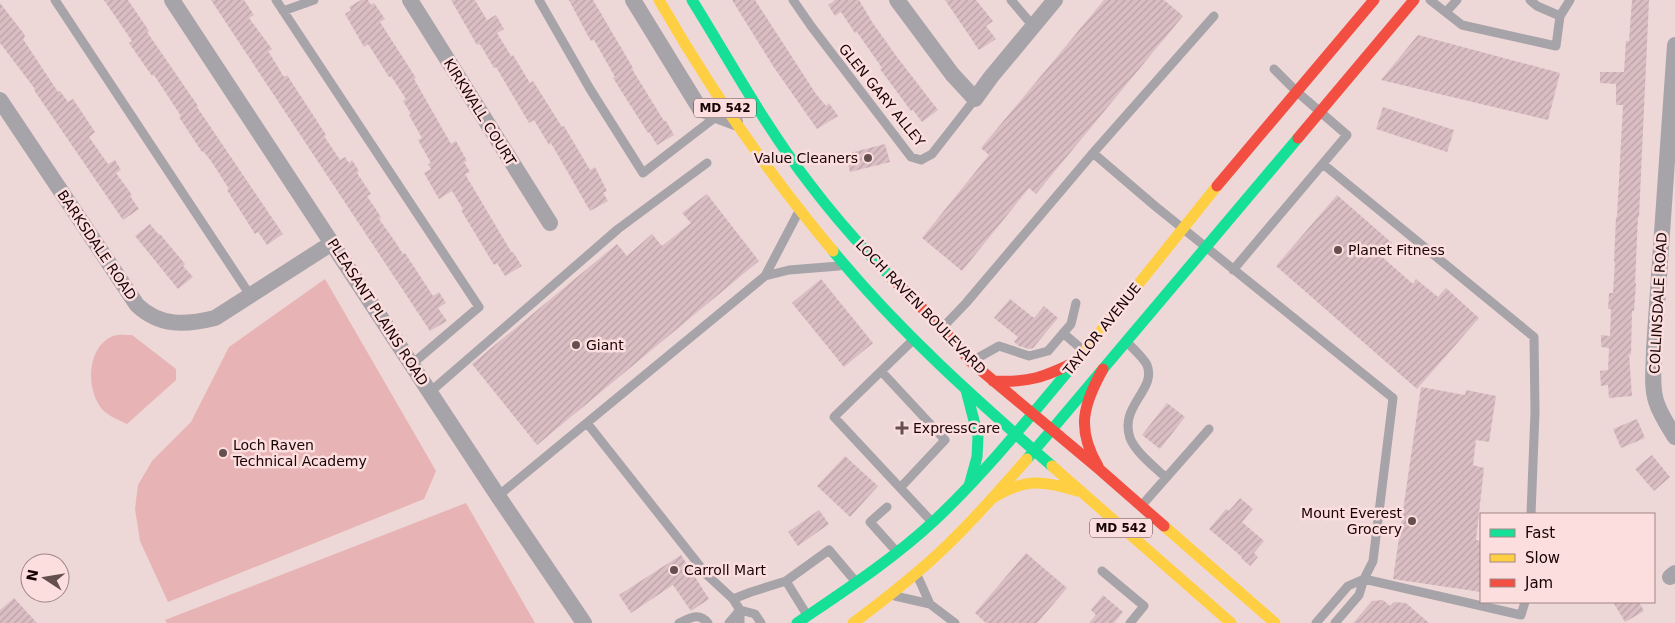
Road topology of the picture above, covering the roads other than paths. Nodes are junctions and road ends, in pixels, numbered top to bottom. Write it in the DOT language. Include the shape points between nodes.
graph roads {
  1 [pos="56,0"];
  2 [pos="172,0"];
  3 [pos="276,0"];
  4 [pos="314,0"];
  5 [pos="410,0"];
  6 [pos="539,0"];
  7 [pos="633,0"];
  8 [pos="659,0"];
  9 [pos="692,0"];
  10 [pos="794,0"];
  11 [pos="897,0"];
  12 [pos="1011,0"];
  13 [pos="1055,0"];
  14 [pos="1374,0"];
  15 [pos="1414,0"];
  16 [pos="1430,0"];
  17 [pos="1457,0"];
  18 [pos="1530,0"];
  19 [pos="1570,0"];
  20 [pos="283,10"];
  21 [pos="1446,12"];
  22 [pos="1214,16"];
  23 [pos="1560,16"];
  24 [pos="1033,26"];
  25 [pos="1675,45"];
  26 [pos="1274,69"];
  27 [pos="1296,91"];
  28 [pos="975,99"];
  29 [pos="0,100"];
  30 [pos="1321,112"];
  31 [pos="717,116"];
  32 [pos="734,122"];
  33 [pos="1093,153"];
  34 [pos="706,164"];
  35 [pos="1323,164"];
  36 [pos="798,211"];
  37 [pos="550,223"];
  38 [pos="1182,227"];
  39 [pos="332,243"];
  40 [pos="1206,247"];
  41 [pos="844,265"];
  42 [pos="1234,270"];
  43 [pos="765,276"];
  44 [pos="250,295"];
  45 [pos="1076,303"];
  46 [pos="942,328"];
  47 [pos="1063,333"];
  48 [pos="913,340"];
  49 [pos="1126,341"];
  50 [pos="1085,352"];
  51 [pos="1077,361"];
  52 [pos="971,362"];
  53 [pos="412,364"];
  54 [pos="1102,369"];
  55 [pos="881,371"];
  56 [pos="993,381"];
  57 [pos="966,390"];
  58 [pos="430,392"];
  59 [pos="1032,414"];
  60 [pos="587,423"];
  61 [pos="1209,429"];
  62 [pos="1052,430"];
  63 [pos="1015,434"];
  64 [pos="1675,437"];
  65 [pos="1034,450"];
  66 [pos="1099,469"];
  67 [pos="1166,478"];
  68 [pos="969,486"];
  69 [pos="901,487"];
  70 [pos="1082,493"];
  71 [pos="498,496"];
  72 [pos="991,499"];
  73 [pos="887,507"];
  74 [pos="1141,507"];
  75 [pos="1532,513"];
  76 [pos="933,522"];
  77 [pos="898,553"];
  78 [pos="1102,571"];
  79 [pos="916,574"];
  80 [pos="1364,579"];
  81 [pos="786,582"];
  82 [pos="858,584"];
  83 [pos="891,595"];
  84 [pos="733,599"];
  85 [pos="1525,603"];
  86 [pos="930,604"];
  87 [pos="740,610"];
  88 [pos="808,616"];
  89 [pos="584,623"];
  90 [pos="679,623"];
  91 [pos="708,623"];
  92 [pos="729,623"];
  93 [pos="740,623"];
  94 [pos="760,623"];
  95 [pos="797,623"];
  96 [pos="852,623"];
  97 [pos="955,623"];
  98 [pos="1130,623"];
  99 [pos="1231,623"];
  100 [pos="1275,623"];
  101 [pos="1316,623"];
  102 [pos="1335,623"];
  1 -- 44 [label="lane"];
  2 -- 39 [label="street, PLEASANT PLAINS ROAD"];
  3 -- 20 [label="lane"];
  4 -- 20 [label="lane"];
  5 -- 37 [label="street, KIRKWALL COURT"];
  6 -- 31 [label="lane" via="590,90 643,173"];
  7 -- 31 [label="street" via="700,110"];
  8 -- 32 [label="main road, LOCH RAVEN BOULEVARD / MD 542"];
  9 -- 46 [label="main road, LOCH RAVEN BOULEVARD / MD 542" via="808,182 869,255"];
  10 -- 28 [label="lane, GLEN GARY ALLEY" via="810,26 911,157 921,160 932,154"];
  11 -- 28 [label="street" via="952,74"];
  12 -- 24 [label="lane"];
  13 -- 24 [label="street"];
  14 -- 27 [label="main road, TAYLOR AVENUE"];
  15 -- 30 [label="main road, TAYLOR AVENUE"];
  16 -- 21 [label="lane"];
  17 -- 21 [label="lane"];
  18 -- 23 [label="lane"];
  19 -- 23 [label="lane"];
  20 -- 53 [label="lane" via="479,307"];
  21 -- 23 [label="lane" via="1462,25 1556,46"];
  22 -- 33 [label="lane"];
  24 -- 28 [label="street"];
  25 -- 64 [label="street, COLLINSDALE ROAD" via="1654,385 1660,411"];
  26 -- 27 [label="lane"];
  27 -- 30 [label="lane"];
  27 -- 38 [label="main road, TAYLOR AVENUE"];
  29 -- 44 [label="street, BARKSDALE ROAD" via="145,313 180,324 194,323 215,318"];
  30 -- 35 [label="lane" via="1347,135"];
  30 -- 40 [label="main road, TAYLOR AVENUE"];
  31 -- 32 [label="street"];
  32 -- 36 [label="main road, LOCH RAVEN BOULEVARD / MD 542"];
  33 -- 38 [label="lane"];
  33 -- 46 [label="lane" via="973,296"];
  34 -- 58 [label="lane" via="618,229"];
  35 -- 42 [label="lane"];
  35 -- 75 [label="lane" via="1534,337"];
  36 -- 41 [label="main road, LOCH RAVEN BOULEVARD / MD 542"];
  36 -- 43 [label="lane"];
  38 -- 40 [label="lane"];
  38 -- 50 [label="main road, TAYLOR AVENUE"];
  39 -- 44 [label="street, BARKSDALE ROAD"];
  39 -- 53 [label="street, PLEASANT PLAINS ROAD"];
  40 -- 42 [label="lane"];
  40 -- 49 [label="main road, TAYLOR AVENUE"];
  41 -- 43 [label="lane" via="789,270"];
  41 -- 48 [label="main road, LOCH RAVEN BOULEVARD / MD 542"];
  42 -- 80 [label="lane" via="1393,398 1373,561"];
  43 -- 60 [label="lane"];
  45 -- 47 [label="lane" via="1071,324"];
  46 -- 52 [label="main road, LOCH RAVEN BOULEVARD / MD 542"];
  47 -- 50 [label="lane"];
  47 -- 52 [label="lane" via="1048,351 1029,356 999,346"];
  48 -- 55 [label="lane"];
  48 -- 57 [label="main road, LOCH RAVEN BOULEVARD / MD 542"];
  49 -- 54 [label="main road, TAYLOR AVENUE"];
  49 -- 67 [label="lane" via="1147,364 1148,377 1147,384 1132,405 1128,428 1130,438"];
  50 -- 51 [label="main road, TAYLOR AVENUE"];
  51 -- 56 [label="main road" via="1034,381"];
  51 -- 59 [label="main road, TAYLOR AVENUE"];
  52 -- 56 [label="main road, LOCH RAVEN BOULEVARD / MD 542"];
  53 -- 58 [label="street, PLEASANT PLAINS ROAD"];
  54 -- 62 [label="main road, TAYLOR AVENUE"];
  54 -- 66 [label="main road" via="1087,401 1083,429"];
  55 -- 69 [label="lane" via="946,440"];
  55 -- 69 [label="lane" via="834,417"];
  56 -- 59 [label="main road, LOCH RAVEN BOULEVARD / MD 542"];
  57 -- 63 [label="main road, LOCH RAVEN BOULEVARD / MD 542"];
  57 -- 68 [label="main road" via="978,436 977,457"];
  58 -- 71 [label="street, PLEASANT PLAINS ROAD"];
  59 -- 62 [label="main road, LOCH RAVEN BOULEVARD / MD 542"];
  59 -- 63 [label="main road, TAYLOR AVENUE"];
  60 -- 71 [label="lane"];
  60 -- 84 [label="lane" via="707,574"];
  61 -- 67 [label="lane"];
  62 -- 65 [label="main road, TAYLOR AVENUE"];
  62 -- 66 [label="main road, LOCH RAVEN BOULEVARD / MD 542"];
  63 -- 65 [label="main road, LOCH RAVEN BOULEVARD / MD 542"];
  63 -- 68 [label="main road, TAYLOR AVENUE"];
  65 -- 70 [label="main road, LOCH RAVEN BOULEVARD / MD 542"];
  65 -- 72 [label="main road, TAYLOR AVENUE"];
  66 -- 74 [label="main road, LOCH RAVEN BOULEVARD / MD 542"];
  67 -- 74 [label="lane"];
  68 -- 76 [label="main road, TAYLOR AVENUE"];
  69 -- 76 [label="lane"];
  70 -- 72 [label="main road" via="1035,481 1007,488"];
  70 -- 99 [label="main road, LOCH RAVEN BOULEVARD / MD 542"];
  71 -- 89 [label="street, PLEASANT PLAINS ROAD"];
  72 -- 79 [label="main road, TAYLOR AVENUE"];
  73 -- 77 [label="lane" via="870,522"];
  74 -- 100 [label="main road, LOCH RAVEN BOULEVARD / MD 542"];
  76 -- 77 [label="main road, TAYLOR AVENUE"];
  77 -- 82 [label="main road, TAYLOR AVENUE"];
  78 -- 98 [label="lane" via="1144,606"];
  79 -- 83 [label="main road, TAYLOR AVENUE"];
  79 -- 86 [label="lane"];
  80 -- 85 [label="lane" via="1520,615"];
  80 -- 101 [label="lane" via="1348,586"];
  80 -- 102 [label="lane" via="1359,595"];
  81 -- 82 [label="lane" via="829,550"];
  81 -- 84 [label="lane"];
  81 -- 88 [label="lane"];
  82 -- 88 [label="main road, TAYLOR AVENUE"];
  83 -- 86 [label="lane"];
  83 -- 96 [label="main road, TAYLOR AVENUE"];
  84 -- 87 [label="lane"];
  86 -- 97 [label="lane"];
  87 -- 92 [label="lane"];
  87 -- 93 [label="lane"];
  87 -- 94 [label="lane" via="755,614"];
  88 -- 95 [label="main road, TAYLOR AVENUE"];
  90 -- 91 [label="lane" via="696,616"];
}
